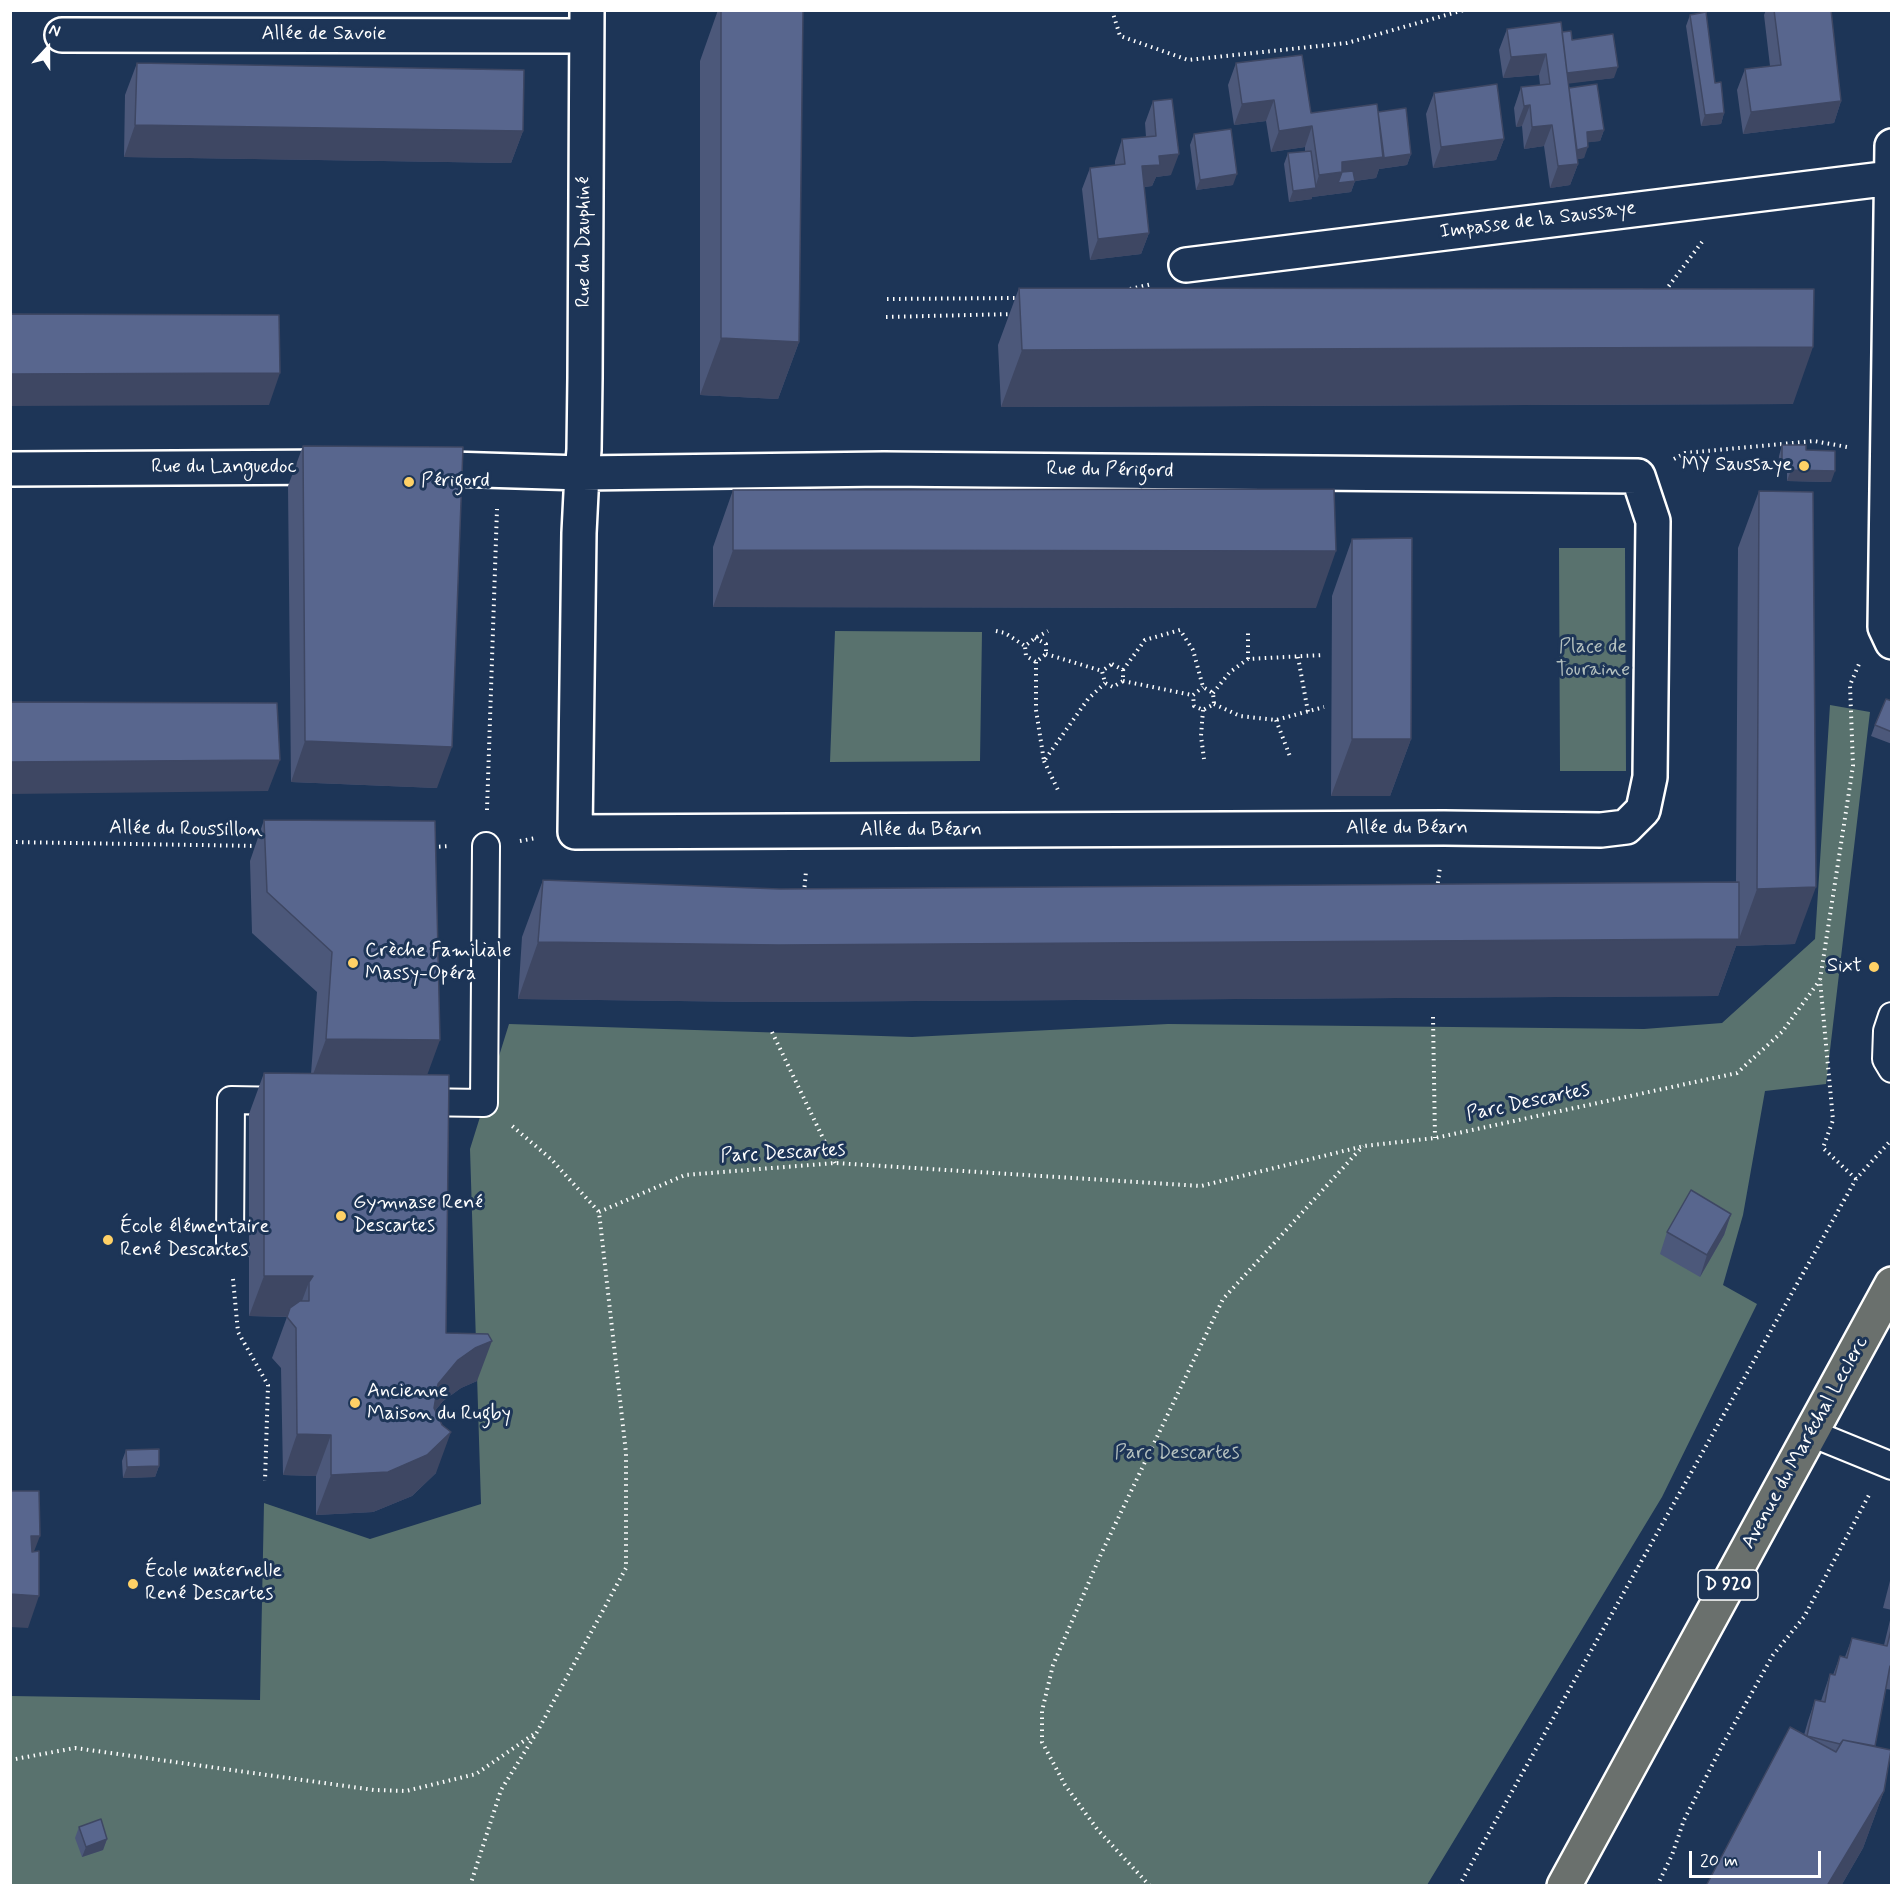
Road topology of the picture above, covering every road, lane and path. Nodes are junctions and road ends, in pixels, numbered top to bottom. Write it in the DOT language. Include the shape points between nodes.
graph roads {
  1 [pos="1112,10"];
  2 [pos="1464,10"];
  3 [pos="586,23"];
  4 [pos="62,35"];
  5 [pos="1892,146"];
  6 [pos="1891,178"];
  7 [pos="1707,236"];
  8 [pos="1186,265"];
  9 [pos="1127,290"];
  10 [pos="1662,296"];
  11 [pos="1025,298"];
  12 [pos="887,299"];
  13 [pos="1025,314"];
  14 [pos="886,317"];
  15 [pos="1888,455"];
  16 [pos="10,469"];
  17 [pos="498,472"];
  18 [pos="582,473"];
  19 [pos="1638,476"];
  20 [pos="1248,630"];
  21 [pos="1048,631"];
  22 [pos="996,632"];
  23 [pos="1888,634"];
  24 [pos="1035,638"];
  25 [pos="1025,646"];
  26 [pos="1046,654"];
  27 [pos="1323,655"];
  28 [pos="1298,657"];
  29 [pos="1248,659"];
  30 [pos="1036,662"];
  31 [pos="1123,670"];
  32 [pos="1102,671"];
  33 [pos="1123,681"];
  34 [pos="1105,683"];
  35 [pos="1203,687"];
  36 [pos="1213,693"];
  37 [pos="1193,695"];
  38 [pos="1214,704"];
  39 [pos="1324,707"];
  40 [pos="1203,710"];
  41 [pos="1308,712"];
  42 [pos="1276,720"];
  43 [pos="1204,759"];
  44 [pos="1291,759"];
  45 [pos="575,832"];
  46 [pos="10,842"];
  47 [pos="260,846"];
  48 [pos="486,846"];
  49 [pos="427,847"];
  50 [pos="1820,980"];
  51 [pos="1892,1016"];
  52 [pos="1433,1017"];
  53 [pos="772,1032"];
  54 [pos="1892,1070"];
  55 [pos="312,1101"];
  56 [pos="392,1102"];
  57 [pos="484,1103"];
  58 [pos="1435,1138"];
  59 [pos="1892,1139"];
  60 [pos="1364,1146"];
  61 [pos="835,1163"];
  62 [pos="1856,1179"];
  63 [pos="599,1212"];
  64 [pos="239,1242"];
  65 [pos="1892,1284"];
  66 [pos="1811,1433"];
  67 [pos="1889,1465"];
  68 [pos="265,1481"];
  69 [pos="537,1732"];
  70 [pos="10,1760"];
  71 [pos="470,1886"];
  72 [pos="1150,1886"];
  73 [pos="1460,1886"];
  74 [pos="1564,1886"];
  75 [pos="1657,1886"];
  1 -- 2 [label="path" via="1120,36 1188,60 1347,43"];
  3 -- 4 [label="street, Allée de Savoie"];
  3 -- 18 [label="street, Rue du Dauphiné"];
  5 -- 6 [label="street"];
  6 -- 8 [label="street, Impasse de la Saussaye"];
  6 -- 15 [label="street"];
  7 -- 10 [label="path"];
  8 -- 9 [label="path" via="1161,282"];
  11 -- 12 [label="path"];
  13 -- 14 [label="path"];
  15 -- 19 [label="path" via="1814,441 1685,453"];
  15 -- 23 [label="street"];
  16 -- 17 [label="street, Rue du Languedoc" via="376,467"];
  17 -- 18 [label="street, Rue du Languedoc"];
  17 -- 48 [label="path"];
  18 -- 19 [label="street, Rue du Périgord" via="894,469"];
  18 -- 45 [label="street"];
  19 -- 45 [label="street, Allée du Béarn" via="1653,521 1650,777 1643,810 1626,827"];
  20 -- 29 [label="path"];
  21 -- 24 [label="path"];
  22 -- 25 [label="path" via="1005,633"];
  23 -- 50 [label="path" via="1865,651 1850,684 1853,766"];
  24 -- 25 [label="path"];
  24 -- 26 [label="path" via="1046,644"];
  25 -- 30 [label="path" via="1026,656"];
  26 -- 30 [label="path"];
  26 -- 32 [label="path"];
  27 -- 28 [label="path"];
  28 -- 29 [label="path"];
  28 -- 41 [label="path"];
  29 -- 36 [label="path" via="1230,672"];
  30 -- 34 [label="path" via="1036,710 1044,761 1088,699"];
  31 -- 32 [label="path" via="1112,664"];
  31 -- 33 [label="path"];
  31 -- 35 [label="path" via="1145,640 1179,630 1193,650"];
  32 -- 34 [label="path"];
  33 -- 34 [label="path" via="1113,687"];
  33 -- 37 [label="path"];
  35 -- 36 [label="path"];
  35 -- 37 [label="path"];
  36 -- 38 [label="path"];
  37 -- 40 [label="path" via="1194,706"];
  38 -- 40 [label="path"];
  38 -- 42 [label="path" via="1240,716"];
  39 -- 41 [label="path"];
  40 -- 43 [label="path"];
  41 -- 42 [label="path"];
  42 -- 44 [label="path"];
  45 -- 48 [label="path"];
  46 -- 47 [label="path, Allée du Roussillon"];
  48 -- 49 [label="path"];
  48 -- 57 [label="lane"];
  50 -- 58 [label="path, Parc Descartes" via="1782,1032 1737,1073"];
  50 -- 62 [label="path" via="1833,1120 1823,1148"];
  51 -- 54 [label="lane" via="1886,1059"];
  52 -- 58 [label="path"];
  53 -- 61 [label="path"];
  55 -- 64 [label="lane" via="231,1100"];
  56 -- 57 [label="lane"];
  57 -- 63 [label="path" via="551,1159"];
  58 -- 60 [label="path, Parc Descartes"];
  59 -- 62 [label="path"];
  60 -- 61 [label="path, Parc Descartes" via="1201,1186"];
  60 -- 72 [label="path" via="1223,1299 1101,1554 1053,1665 1042,1712 1042,1742 1065,1785 1097,1829"];
  61 -- 63 [label="path, Parc Descartes" via="685,1175"];
  62 -- 73 [label="path"];
  63 -- 69 [label="path" via="626,1454 626,1568"];
  64 -- 68 [label="path" via="238,1332 268,1385"];
  65 -- 66 [label="main road, Avenue du Maréchal Leclerc / D 920"];
  66 -- 67 [label="lane"];
  66 -- 74 [label="main road, Avenue du Maréchal Leclerc / D 920"];
  67 -- 75 [label="path" via="1803,1617 1773,1654 1723,1744 1684,1820"];
  69 -- 70 [label="path" via="476,1774 406,1791 374,1790 75,1748"];
  69 -- 71 [label="path" via="501,1790"];
}
